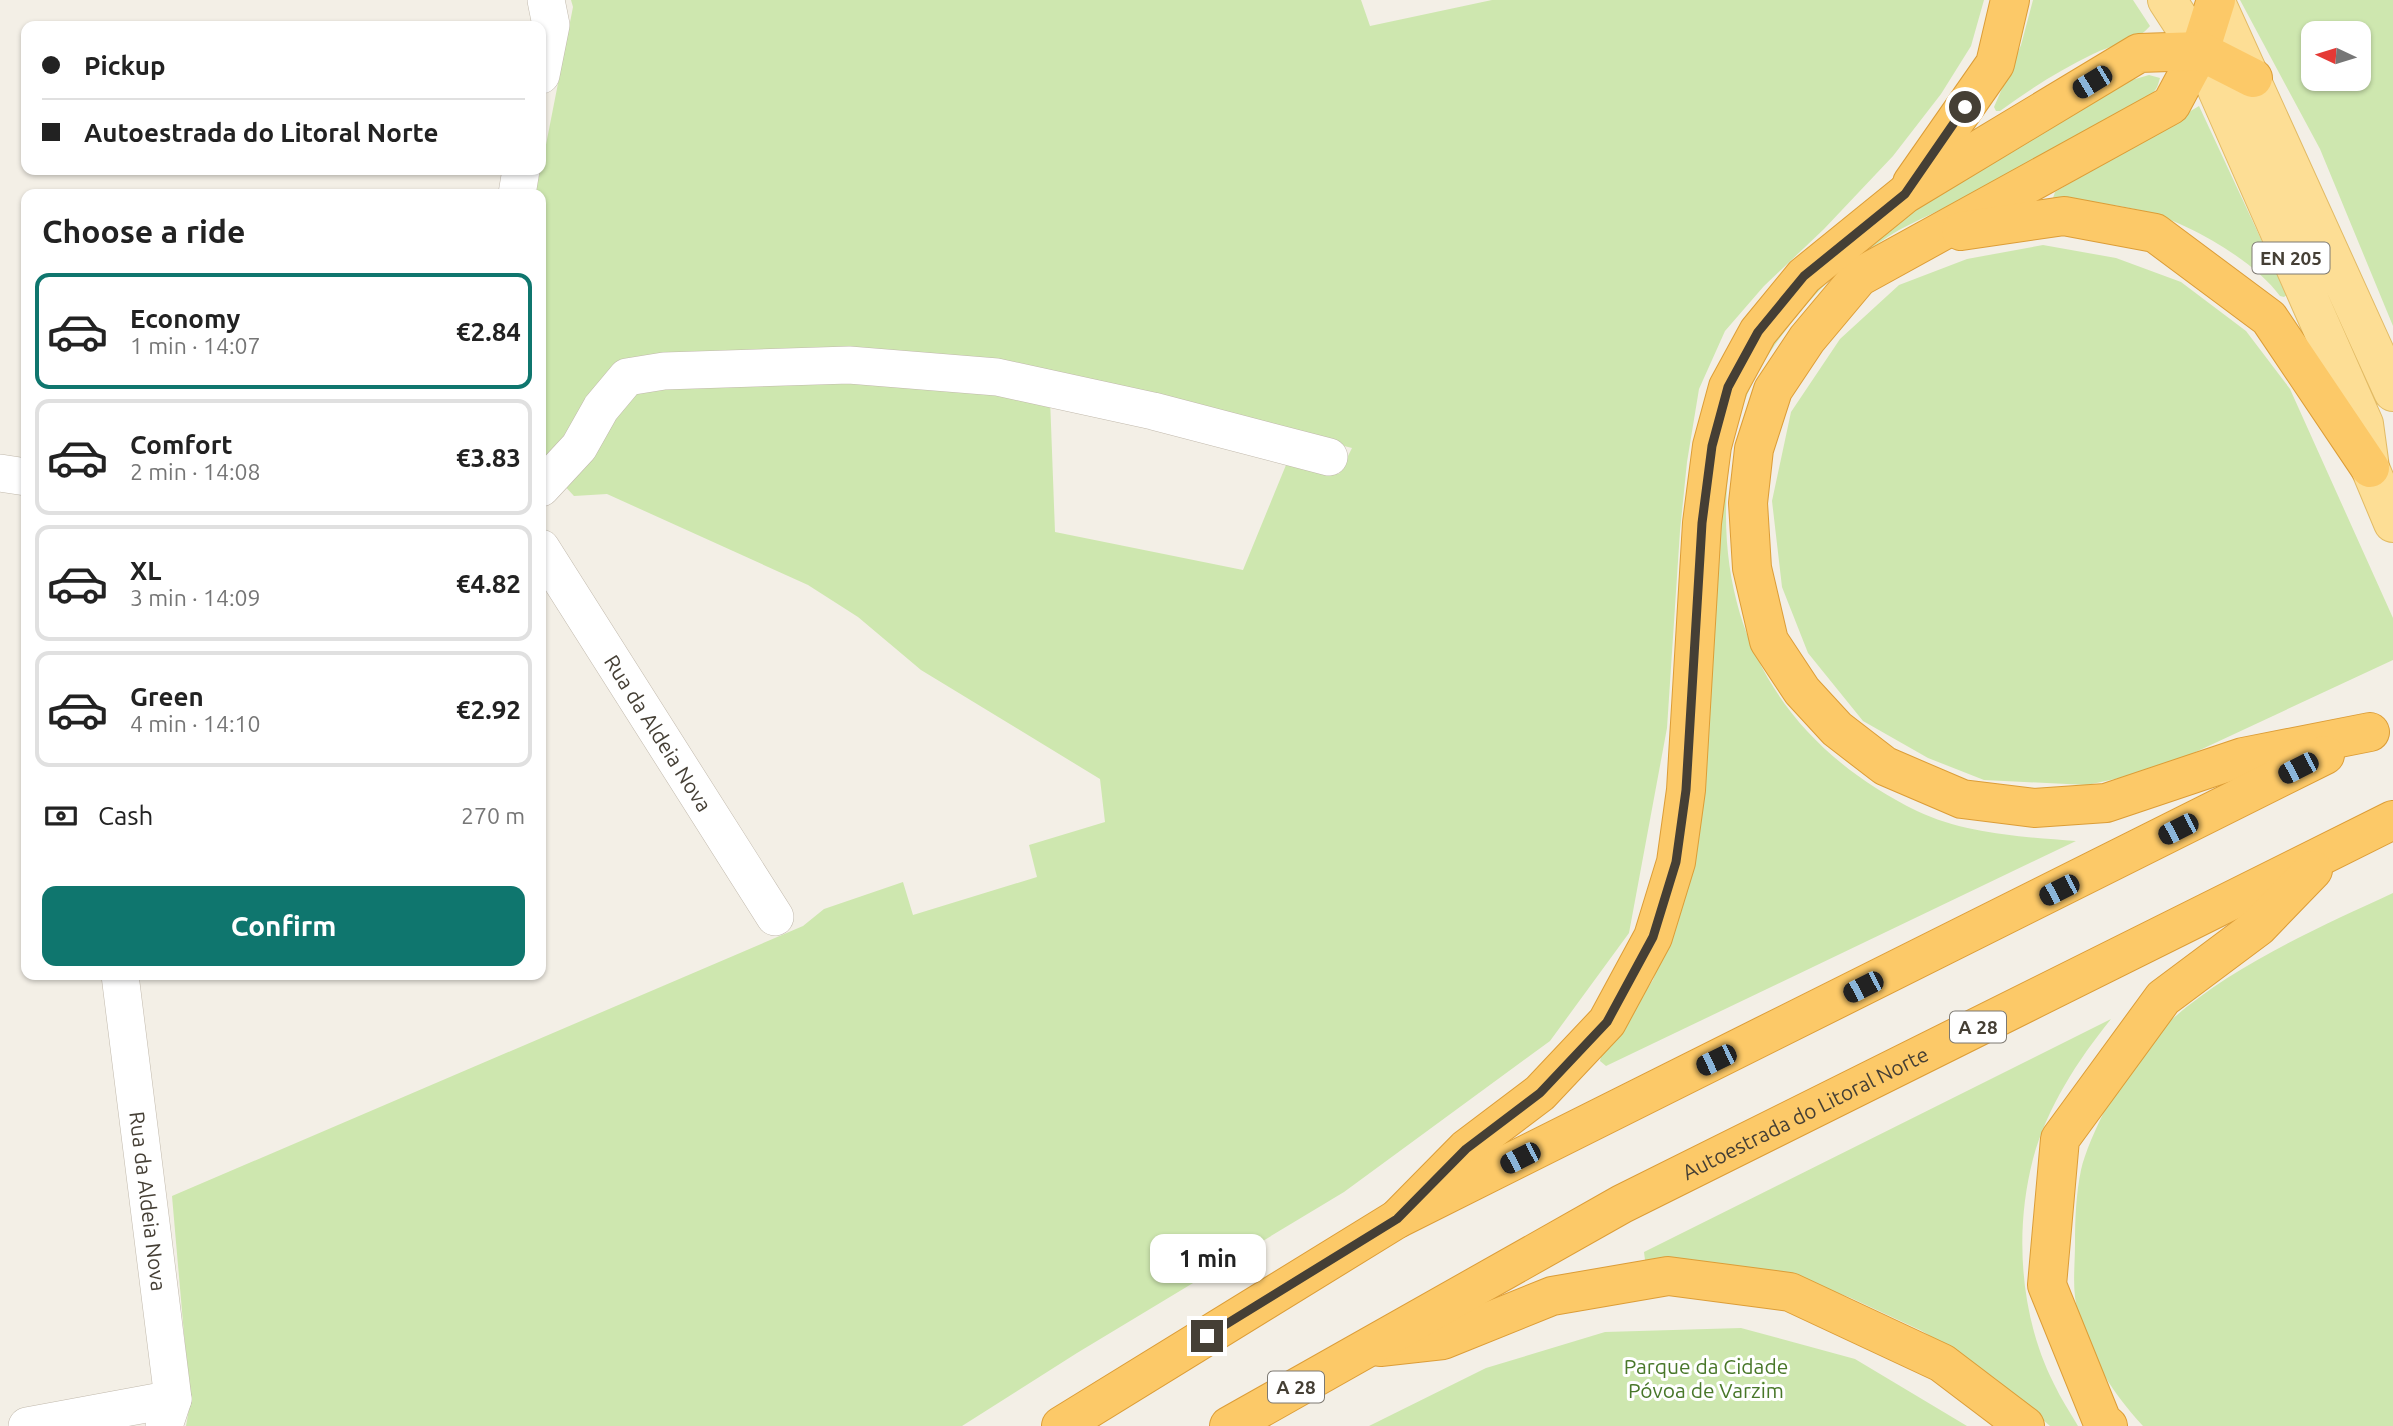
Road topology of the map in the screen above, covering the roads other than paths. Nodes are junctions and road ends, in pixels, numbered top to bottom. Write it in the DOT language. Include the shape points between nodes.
graph roads {
  1 [pos="546,0"];
  2 [pos="2010,0"];
  3 [pos="2167,0"];
  4 [pos="2216,0"];
  5 [pos="546,50"];
  6 [pos="2200,51"];
  7 [pos="2252,78"];
  8 [pos="1905,194"];
  9 [pos="1938,234"];
  10 [pos="2393,392"];
  11 [pos="1329,457"];
  12 [pos="2370,468"];
  13 [pos="0,473"];
  14 [pos="21,476"];
  15 [pos="546,483"];
  16 [pos="2393,523"];
  17 [pos="546,556"];
  18 [pos="2381,726"];
  19 [pos="2393,820"];
  20 [pos="2333,849"];
  21 [pos="775,917"];
  22 [pos="121,980"];
  23 [pos="1397,1219"];
  24 [pos="1364,1348"];
  25 [pos="169,1412"];
  26 [pos="27,1426"];
  27 [pos="1061,1426"];
  28 [pos="1229,1426"];
  29 [pos="2025,1426"];
  30 [pos="2108,1426"];
  1 -- 5 [label="street" via="551,25"];
  2 -- 8 [label="highway" via="1995,64"];
  3 -- 6 [label="main road, EN 205"];
  4 -- 6 [label="highway"];
  4 -- 7 [label="main road, EN 205"];
  6 -- 7 [label="highway"];
  6 -- 8 [label="highway" via="2139,53"];
  6 -- 9 [label="highway" via="2171,105"];
  6 -- 12 [label="main road, EN 205" via="2364,424"];
  7 -- 10 [label="main road, EN 205"];
  8 -- 23 [label="highway" via="1804,276 1758,332 1728,387 1712,446 1702,523 1686,790 1676,862 1653,937 1607,1022 1540,1093 1466,1149"];
  9 -- 12 [label="highway" via="2064,216 2155,233 2269,318"];
  9 -- 18 [label="highway" via="1859,277 1807,339 1773,390 1754,449 1748,503 1752,568 1769,641 1802,691 1837,729 1885,766 1962,799 2034,808 2106,803 2243,757"];
  11 -- 15 [label="street" via="997,377 849,365 664,371 626,377 579,447"];
  12 -- 16 [label="main road, EN 205"];
  13 -- 14 [label="street"];
  17 -- 21 [label="street, Rua da Aldeia Nova"];
  18 -- 23 [label="highway"];
  19 -- 20 [label="highway, Autoestrada do Litoral Norte / A 28"];
  20 -- 24 [label="highway, Autoestrada do Litoral Norte / A 28" via="1622,1204"];
  20 -- 30 [label="highway" via="2258,927 2164,998 2060,1139 2047,1285 2102,1421"];
  22 -- 25 [label="street, Rua da Aldeia Nova"];
  23 -- 27 [label="highway"];
  24 -- 28 [label="highway, Autoestrada do Litoral Norte / A 28"];
  24 -- 29 [label="highway" via="1443,1340 1552,1296 1668,1276 1790,1292 1942,1363"];
  25 -- 26 [label="street"];
}
